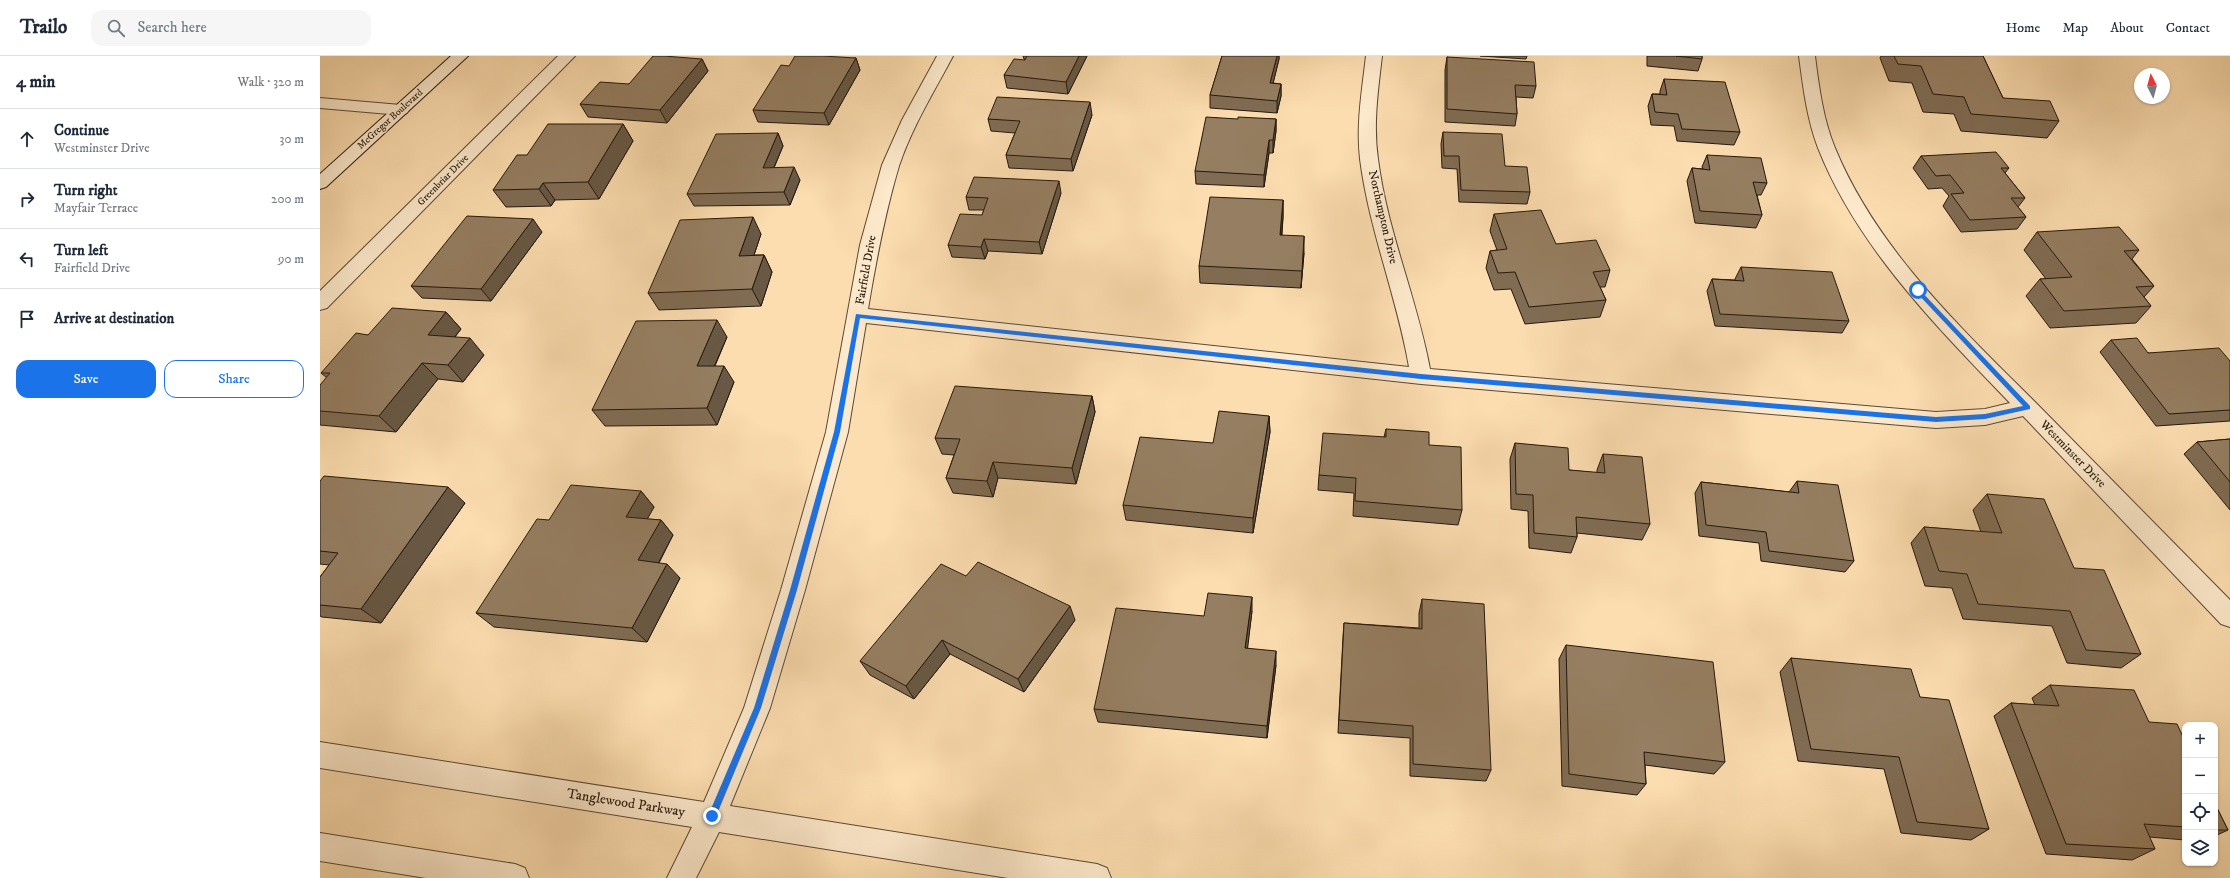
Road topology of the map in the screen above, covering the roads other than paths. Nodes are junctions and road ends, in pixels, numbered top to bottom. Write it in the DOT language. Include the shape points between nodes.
graph roads {
  1 [pos="460,56"];
  2 [pos="567,56"];
  3 [pos="945,56"];
  4 [pos="1374,56"];
  5 [pos="1807,56"];
  6 [pos="320,103"];
  7 [pos="400,110"];
  8 [pos="320,183"];
  9 [pos="320,304"];
  10 [pos="858,316"];
  11 [pos="1421,376"];
  12 [pos="2028,407"];
  13 [pos="2230,616"];
  14 [pos="320,755"];
  15 [pos="712,816"];
  16 [pos="320,846"];
  17 [pos="515,878"];
  18 [pos="681,878"];
  19 [pos="1097,878"];
  1 -- 7 [label="street, McGregor Boulevard"];
  2 -- 9 [label="street, Greenbriar Drive"];
  3 -- 10 [label="street, Fairfield Drive" via="910,120 891,165 869,245"];
  4 -- 11 [label="street, Northampton Drive" via="1367,117 1369,159 1378,206 1413,331"];
  5 -- 12 [label="street, Westminster Drive" via="1814,108 1831,159 1856,208 1872,233 1918,290"];
  6 -- 7 [label="street"];
  7 -- 8 [label="street, McGregor Boulevard"];
  10 -- 11 [label="street"];
  10 -- 15 [label="street, Fairfield Drive" via="837,432 793,590 758,708"];
  11 -- 12 [label="street" via="1936,420 1985,417"];
  12 -- 13 [label="street, Westminster Drive"];
  14 -- 15 [label="street, Tanglewood Parkway"];
  15 -- 18 [label="street, Fairfield Drive"];
  15 -- 19 [label="street, Tanglewood Parkway"];
  16 -- 17 [label="street"];
}
